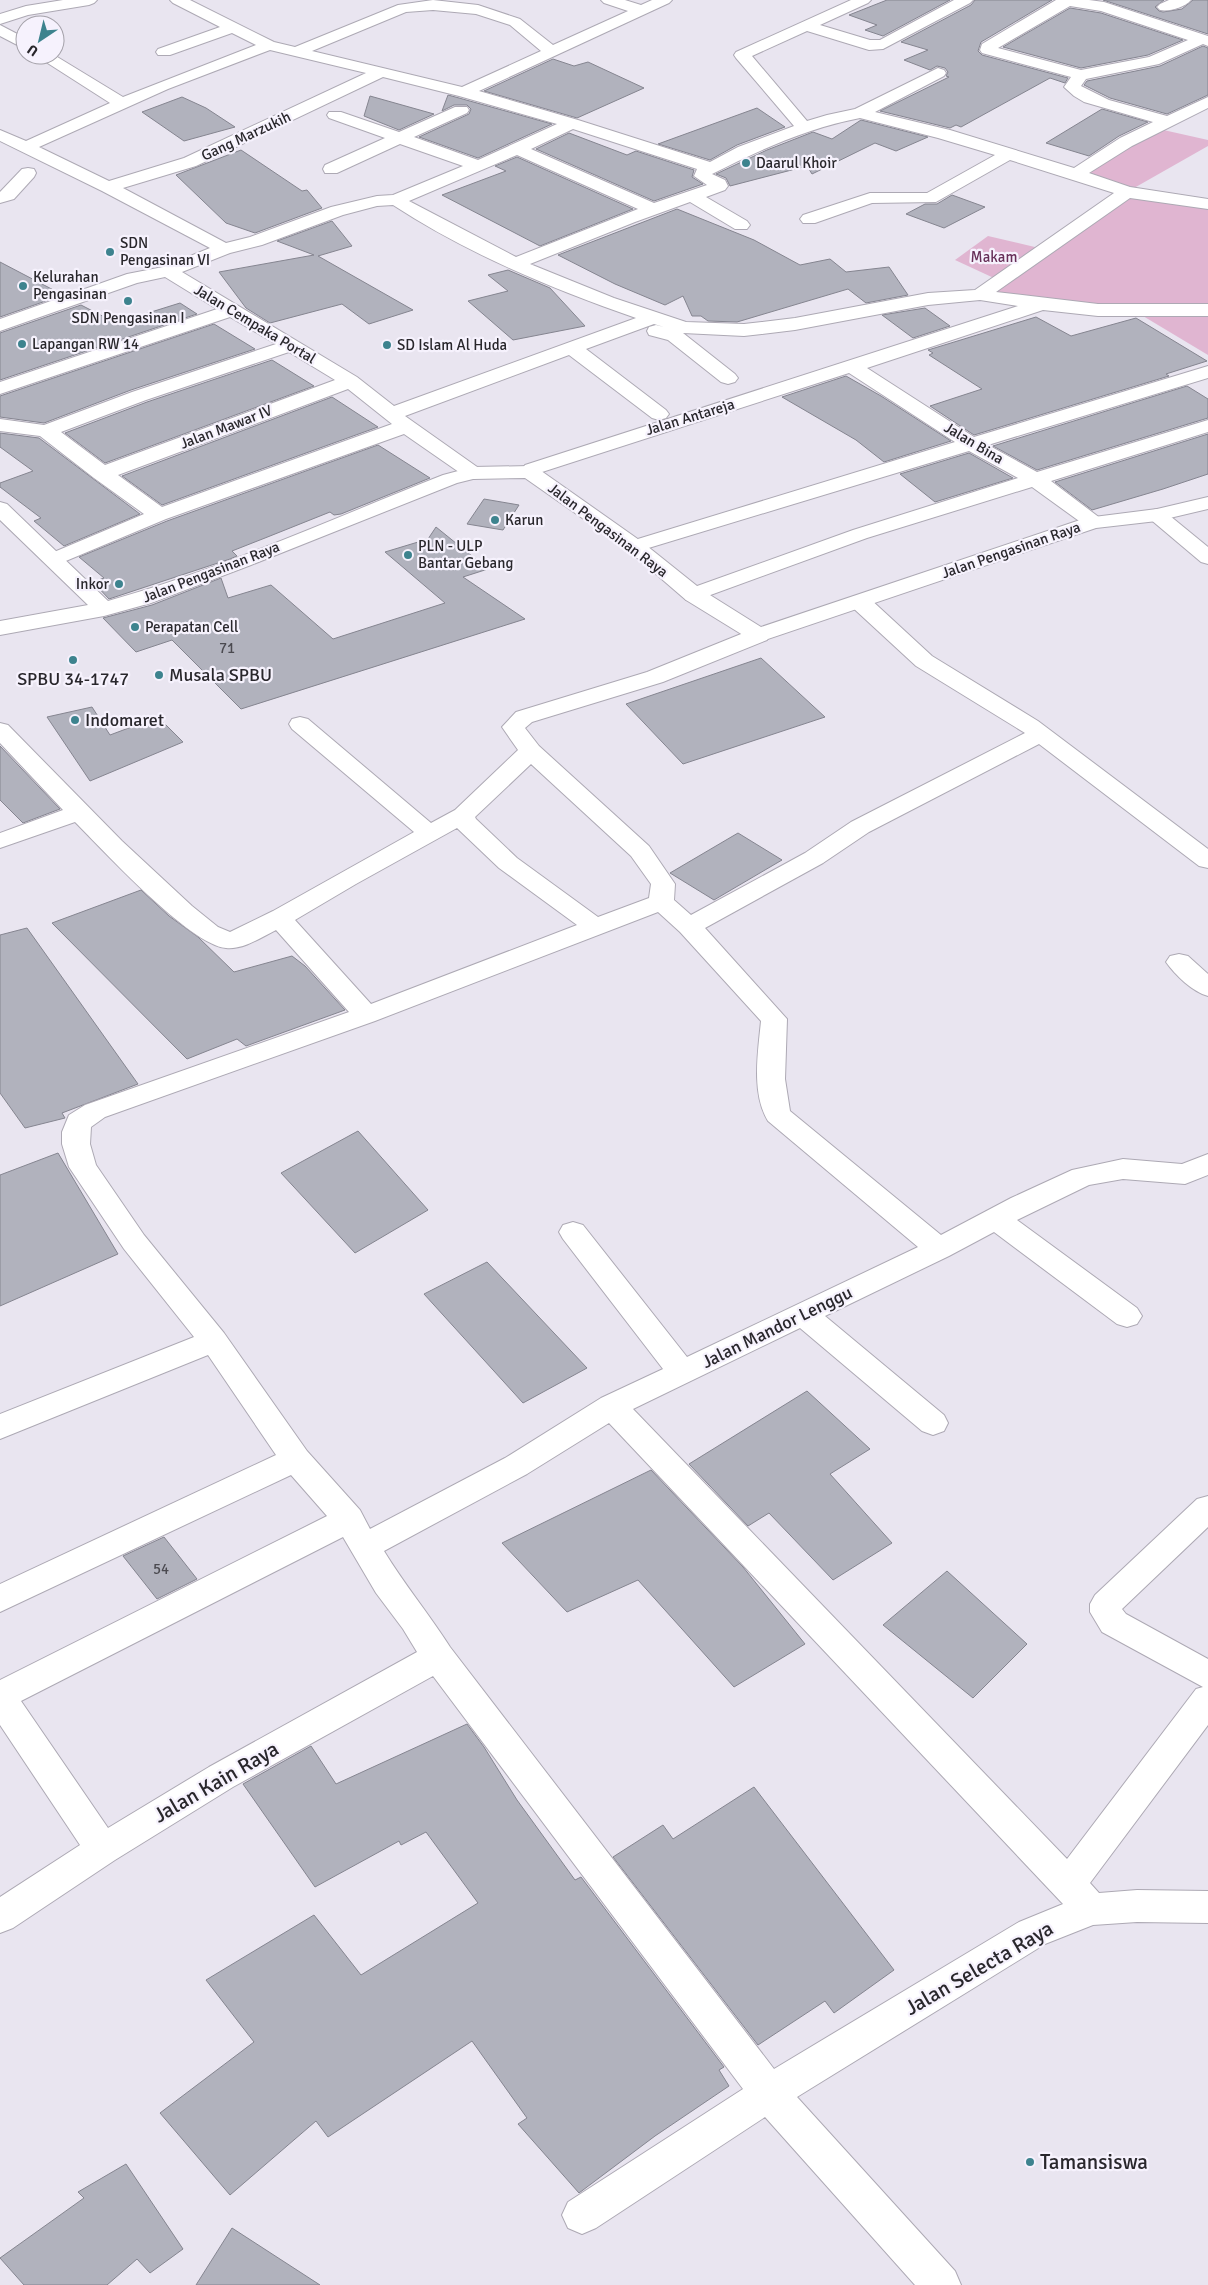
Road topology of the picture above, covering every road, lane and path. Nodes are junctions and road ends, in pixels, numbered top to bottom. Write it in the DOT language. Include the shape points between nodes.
graph roads {
  1 [pos="7,0"];
  2 [pos="89,0"];
  3 [pos="210,0"];
  4 [pos="608,0"];
  5 [pos="664,0"];
  6 [pos="863,0"];
  7 [pos="965,0"];
  8 [pos="1066,0"];
  9 [pos="1183,0"];
  10 [pos="185,4"];
  11 [pos="1165,8"];
  12 [pos="642,10"];
  13 [pos="26,11"];
  14 [pos="0,19"];
  15 [pos="806,26"];
  16 [pos="233,27"];
  17 [pos="0,30"];
  18 [pos="15,38"];
  19 [pos="1205,40"];
  20 [pos="269,45"];
  21 [pos="164,52"];
  22 [pos="295,52"];
  23 [pos="552,52"];
  24 [pos="59,65"];
  25 [pos="381,72"];
  26 [pos="938,73"];
  27 [pos="1081,75"];
  28 [pos="464,92"];
  29 [pos="1208,102"];
  30 [pos="123,104"];
  31 [pos="461,110"];
  32 [pos="860,114"];
  33 [pos="335,115"];
  34 [pos="1166,121"];
  35 [pos="572,123"];
  36 [pos="804,128"];
  37 [pos="0,135"];
  38 [pos="399,139"];
  39 [pos="26,147"];
  40 [pos="518,150"];
  41 [pos="1008,154"];
  42 [pos="477,165"];
  43 [pos="709,167"];
  44 [pos="331,169"];
  45 [pos="28,173"];
  46 [pos="1076,174"];
  47 [pos="108,187"];
  48 [pos="1127,192"];
  49 [pos="691,195"];
  50 [pos="0,198"];
  51 [pos="396,200"];
  52 [pos="1208,204"];
  53 [pos="652,209"];
  54 [pos="809,219"];
  55 [pos="742,225"];
  56 [pos="224,249"];
  57 [pos="515,264"];
  58 [pos="168,271"];
  59 [pos="980,295"];
  60 [pos="1041,304"];
  61 [pos="232,310"];
  62 [pos="1208,310"];
  63 [pos="654,318"];
  64 [pos="0,325"];
  65 [pos="292,345"];
  66 [pos="576,352"];
  67 [pos="853,367"];
  68 [pos="1208,372"];
  69 [pos="728,378"];
  70 [pos="350,381"];
  71 [pos="0,388"];
  72 [pos="659,414"];
  73 [pos="399,420"];
  74 [pos="0,425"];
  75 [pos="1208,426"];
  76 [pos="46,431"];
  77 [pos="970,443"];
  78 [pos="530,472"];
  79 [pos="473,473"];
  80 [pos="102,474"];
  81 [pos="1036,480"];
  82 [pos="1208,503"];
  83 [pos="0,509"];
  84 [pos="160,515"];
  85 [pos="1157,515"];
  86 [pos="1093,522"];
  87 [pos="635,546"];
  88 [pos="1208,558"];
  89 [pos="54,559"];
  90 [pos="694,595"];
  91 [pos="860,602"];
  92 [pos="104,610"];
  93 [pos="0,628"];
  94 [pos="759,636"];
  95 [pos="300,724"];
  96 [pos="0,730"];
  97 [pos="1040,734"];
  98 [pos="532,751"];
  99 [pos="79,812"];
  100 [pos="463,815"];
  101 [pos="430,834"];
  102 [pos="0,841"];
  103 [pos="1208,861"];
  104 [pos="661,902"];
  105 [pos="280,919"];
  106 [pos="594,926"];
  107 [pos="689,926"];
  108 [pos="1179,962"];
  109 [pos="1208,988"];
  110 [pos="366,1015"];
  111 [pos="1208,1164"];
  112 [pos="996,1220"];
  113 [pos="573,1232"];
  114 [pos="939,1249"];
  115 [pos="803,1314"];
  116 [pos="1127,1316"];
  117 [pos="214,1341"];
  118 [pos="683,1373"];
  119 [pos="612,1406"];
  120 [pos="932,1423"];
  121 [pos="0,1427"];
  122 [pos="296,1459"];
  123 [pos="1208,1508"];
  124 [pos="356,1533"];
  125 [pos="0,1599"];
  126 [pos="438,1657"];
  127 [pos="1208,1675"];
  128 [pos="0,1697"];
  129 [pos="1208,1699"];
  130 [pos="103,1849"];
  131 [pos="1079,1897"];
  132 [pos="1208,1907"];
  133 [pos="0,1917"];
  134 [pos="769,2093"];
  135 [pos="582,2215"];
  136 [pos="941,2285"];
  1 -- 13 [label="street"];
  2 -- 13 [label="street"];
  3 -- 10 [label="street"];
  4 -- 12 [label="street"];
  5 -- 12 [label="street"];
  6 -- 15 [label="street"];
  7 -- 15 [label="street" via="883,44 869,45"];
  8 -- 19 [label="street" via="1104,7"];
  8 -- 27 [label="street" via="988,47 988,50"];
  9 -- 11 [label="street"];
  10 -- 16 [label="street"];
  12 -- 23 [label="street"];
  13 -- 14 [label="street"];
  15 -- 36 [label="street" via="742,54"];
  16 -- 20 [label="street"];
  16 -- 21 [label="street"];
  17 -- 18 [label="street"];
  19 -- 27 [label="street" via="1153,61"];
  20 -- 22 [label="street"];
  20 -- 30 [label="street"];
  22 -- 23 [label="street" via="403,8 433,5 478,10 515,22"];
  22 -- 25 [label="street"];
  23 -- 28 [label="street"];
  24 -- 30 [label="street"];
  25 -- 28 [label="street"];
  25 -- 47 [label="street, Gang Marzukih" via="190,162"];
  26 -- 32 [label="street"];
  27 -- 34 [label="street" via="1072,87 1078,94"];
  28 -- 35 [label="street"];
  29 -- 34 [label="street"];
  30 -- 39 [label="street"];
  31 -- 38 [label="street"];
  32 -- 36 [label="street" via="833,118"];
  32 -- 41 [label="street" via="944,134"];
  33 -- 38 [label="street"];
  34 -- 46 [label="street"];
  35 -- 40 [label="street, Jalan Cempaka Portal"];
  35 -- 43 [label="street"];
  36 -- 43 [label="street"];
  37 -- 39 [label="street"];
  38 -- 42 [label="street"];
  38 -- 44 [label="street"];
  39 -- 47 [label="street"];
  40 -- 42 [label="street, Jalan Cempaka Portal"];
  40 -- 53 [label="street"];
  41 -- 46 [label="street"];
  41 -- 54 [label="street" via="930,198 870,198"];
  42 -- 51 [label="street, Jalan Cempaka Portal"];
  43 -- 49 [label="street" via="702,174 719,186"];
  45 -- 50 [label="street" via="8,195"];
  46 -- 48 [label="street"];
  47 -- 56 [label="street"];
  48 -- 52 [label="street"];
  48 -- 59 [label="street"];
  49 -- 53 [label="street"];
  49 -- 55 [label="street"];
  51 -- 56 [label="street, Jalan Cempaka Portal" via="376,201 337,211 256,241"];
  51 -- 57 [label="street"];
  53 -- 57 [label="street"];
  56 -- 58 [label="street, Jalan Cempaka Portal"];
  57 -- 63 [label="street"];
  58 -- 61 [label="street, Jalan Cempaka Portal"];
  58 -- 64 [label="street" via="133,278"];
  59 -- 60 [label="street"];
  59 -- 63 [label="street" via="928,299 796,324 744,330 684,328"];
  60 -- 62 [label="street" via="1098,310"];
  60 -- 67 [label="street, Jalan Antareja"];
  61 -- 65 [label="street, Jalan Cempaka Portal"];
  61 -- 71 [label="street"];
  63 -- 66 [label="street"];
  65 -- 70 [label="street, Jalan Cempaka Portal"];
  65 -- 76 [label="street"];
  66 -- 69 [label="street" via="640,330 660,332 675,336"];
  66 -- 72 [label="street"];
  66 -- 73 [label="street"];
  67 -- 77 [label="street, Jalan Bina"];
  67 -- 78 [label="street, Jalan Antareja" via="657,426"];
  68 -- 77 [label="street"];
  70 -- 73 [label="street, Jalan Cempaka Portal"];
  70 -- 80 [label="street, Jalan Mawar IV"];
  73 -- 79 [label="street, Jalan Cempaka Portal"];
  73 -- 84 [label="street"];
  74 -- 76 [label="street"];
  75 -- 81 [label="street"];
  76 -- 80 [label="street"];
  77 -- 81 [label="street, Jalan Bina"];
  77 -- 87 [label="street"];
  78 -- 79 [label="street, Jalan Pengasinan Raya"];
  78 -- 87 [label="street, Jalan Pengasinan Raya"];
  79 -- 92 [label="street, Jalan Pengasinan Raya" via="405,496 162,592"];
  80 -- 84 [label="street"];
  81 -- 86 [label="street, Jalan Bina"];
  81 -- 90 [label="street" via="860,534"];
  82 -- 85 [label="street, Jalan Pengasinan Raya"];
  83 -- 89 [label="street"];
  84 -- 89 [label="street"];
  85 -- 86 [label="street, Jalan Pengasinan Raya"];
  85 -- 88 [label="street"];
  86 -- 91 [label="street, Jalan Pengasinan Raya"];
  87 -- 90 [label="street, Jalan Pengasinan Raya"];
  89 -- 92 [label="street"];
  90 -- 94 [label="street, Jalan Pengasinan Raya"];
  91 -- 94 [label="street, Jalan Pengasinan Raya"];
  91 -- 97 [label="street" via="924,661"];
  92 -- 93 [label="street, Jalan Pengasinan Raya"];
  94 -- 98 [label="street" via="655,677 524,717 513,727"];
  95 -- 101 [label="street"];
  96 -- 99 [label="street"];
  97 -- 103 [label="street"];
  97 -- 107 [label="street" via="860,827 814,858"];
  98 -- 100 [label="street"];
  98 -- 104 [label="street" via="640,851 663,884"];
  99 -- 102 [label="street"];
  99 -- 105 [label="street" via="181,911 216,937 234,940"];
  100 -- 101 [label="street"];
  100 -- 106 [label="street" via="464,821 508,863"];
  101 -- 105 [label="street" via="359,871"];
  104 -- 106 [label="street"];
  104 -- 107 [label="street"];
  105 -- 110 [label="street"];
  106 -- 110 [label="street"];
  107 -- 114 [label="street" via="774,1019 770,1072 778,1115"];
  108 -- 109 [label="street"];
  110 -- 117 [label="street" via="111,1105 79,1122 76,1144 83,1167 134,1242"];
  111 -- 112 [label="street, Jalan Mandor Lenggu" via="1185,1174 1123,1169 1082,1177"];
  112 -- 114 [label="street, Jalan Mandor Lenggu"];
  112 -- 116 [label="street"];
  113 -- 118 [label="street"];
  114 -- 115 [label="street, Jalan Mandor Lenggu"];
  115 -- 118 [label="street, Jalan Mandor Lenggu"];
  115 -- 120 [label="street"];
  117 -- 121 [label="street"];
  117 -- 122 [label="street"];
  118 -- 119 [label="street, Jalan Mandor Lenggu"];
  119 -- 124 [label="street, Jalan Mandor Lenggu" via="516,1466"];
  119 -- 131 [label="street"];
  122 -- 124 [label="street"];
  122 -- 125 [label="street"];
  123 -- 127 [label="street" via="1106,1604 1106,1612 1114,1623"];
  124 -- 126 [label="street"];
  124 -- 128 [label="street, Jalan Mandor Lenggu"];
  126 -- 130 [label="street, Jalan Kain Raya" via="221,1777"];
  126 -- 134 [label="street"];
  128 -- 130 [label="street"];
  129 -- 131 [label="street"];
  130 -- 133 [label="street, Jalan Kain Raya"];
  131 -- 132 [label="street, Jalan Selecta Raya" via="1136,1906"];
  131 -- 134 [label="street, Jalan Selecta Raya" via="1032,1932"];
  134 -- 135 [label="street, Jalan Selecta Raya"];
  134 -- 136 [label="street"];
}
